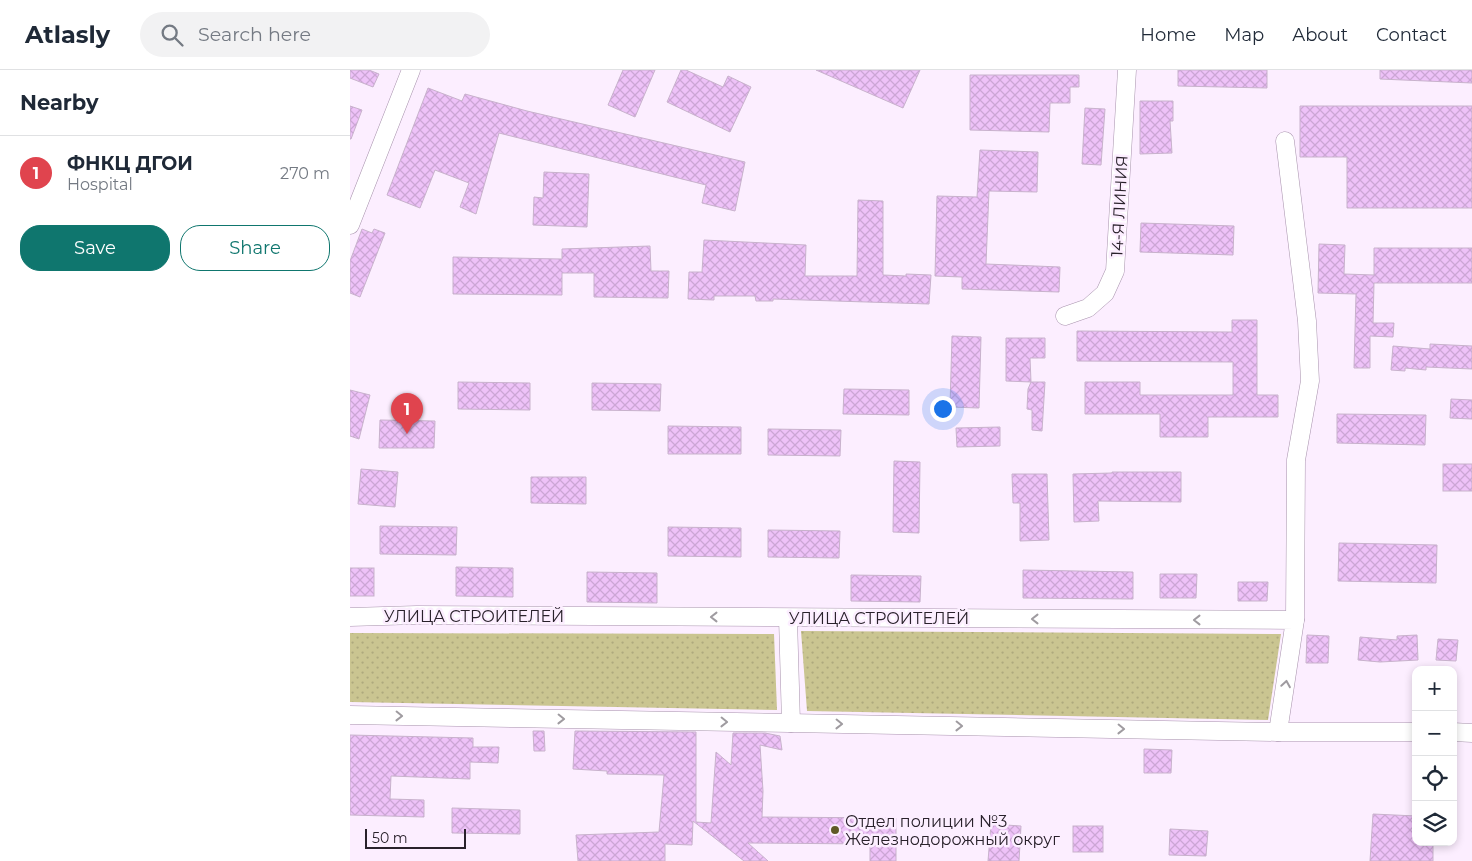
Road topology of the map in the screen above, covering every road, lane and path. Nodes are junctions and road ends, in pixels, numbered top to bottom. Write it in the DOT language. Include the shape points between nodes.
graph roads {
  1 [pos="411,70"];
  2 [pos="1127,70"];
  3 [pos="1285,141"];
  4 [pos="350,225"];
  5 [pos="1066,316"];
  6 [pos="350,617"];
  7 [pos="788,618"];
  8 [pos="1296,620"];
  9 [pos="350,715"];
  10 [pos="791,723"];
  11 [pos="1278,732"];
  12 [pos="1412,732"];
  13 [pos="1457,732"];
  14 [pos="1472,732"];
  1 -- 4 [label="street"];
  2 -- 5 [label="street, 14-Я ЛИНИЯ" via="1115,270 1105,293 1088,308"];
  3 -- 8 [label="street" via="1306,312 1310,381 1296,460"];
  7 -- 6 [label="street, УЛИЦА СТРОИТЕЛЕЙ, one-way"];
  8 -- 7 [label="street, УЛИЦА СТРОИТЕЛЕЙ, one-way"];
  7 -- 10 [label="street"];
  11 -- 8 [label="street, one-way"];
  9 -- 10 [label="street, one-way"];
  10 -- 11 [label="street, one-way"];
  11 -- 12 [label="street"];
  13 -- 14 [label="street"];
}
